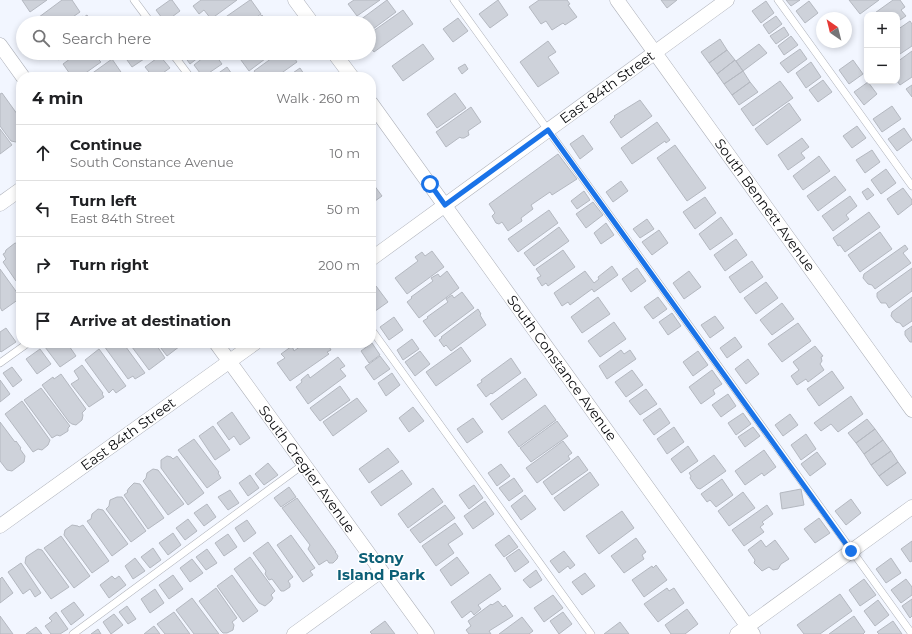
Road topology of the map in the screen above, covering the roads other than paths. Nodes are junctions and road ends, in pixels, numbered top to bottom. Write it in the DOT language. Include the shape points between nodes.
graph roads {
  1 [pos="134,0"];
  2 [pos="296,0"];
  3 [pos="454,0"];
  4 [pos="617,0"];
  5 [pos="727,0"];
  6 [pos="778,0"];
  7 [pos="146,16"];
  8 [pos="307,16"];
  9 [pos="0,45"];
  10 [pos="655,52"];
  11 [pos="177,60"];
  12 [pos="339,60"];
  13 [pos="19,72"];
  14 [pos="186,72"];
  15 [pos="348,72"];
  16 [pos="376,110"];
  17 [pos="548,130"];
  18 [pos="912,186"];
  19 [pos="16,192"];
  20 [pos="0,204"];
  21 [pos="445,205"];
  22 [pos="376,255"];
  23 [pos="376,336"];
  24 [pos="21,348"];
  25 [pos="220,348"];
  26 [pos="248,348"];
  27 [pos="230,362"];
  28 [pos="0,363"];
  29 [pos="912,410"];
  30 [pos="304,464"];
  31 [pos="912,506"];
  32 [pos="0,526"];
  33 [pos="851,551"];
  34 [pos="381,571"];
  35 [pos="745,632"];
  36 [pos="73,634"];
  37 [pos="294,634"];
  38 [pos="427,634"];
  39 [pos="591,634"];
  40 [pos="912,634"];
  1 -- 7 [label="lane"];
  2 -- 8 [label="street"];
  3 -- 17 [label="lane"];
  4 -- 10 [label="street, South Bennett Avenue"];
  5 -- 10 [label="street, East 84th Street"];
  6 -- 18 [label="lane"];
  9 -- 13 [label="street"];
  10 -- 17 [label="street, East 84th Street"];
  10 -- 29 [label="street, South Bennett Avenue"];
  11 -- 14 [label="lane"];
  12 -- 15 [label="street"];
  16 -- 21 [label="street, South Constance Avenue"];
  17 -- 21 [label="street, East 84th Street"];
  17 -- 33 [label="lane"];
  19 -- 20 [label="street"];
  21 -- 22 [label="street, East 84th Street"];
  21 -- 35 [label="street, South Constance Avenue"];
  23 -- 39 [label="lane"];
  24 -- 28 [label="lane"];
  25 -- 27 [label="street, South Cregier Avenue"];
  26 -- 27 [label="street, East 84th Street"];
  27 -- 30 [label="street, South Cregier Avenue"];
  27 -- 32 [label="street, East 84th Street"];
  30 -- 34 [label="street, South Cregier Avenue"];
  30 -- 36 [label="lane"];
  31 -- 33 [label="street"];
  33 -- 35 [label="street"];
  33 -- 40 [label="lane"];
  34 -- 37 [label="street"];
  34 -- 38 [label="street, South Cregier Avenue"];
}
